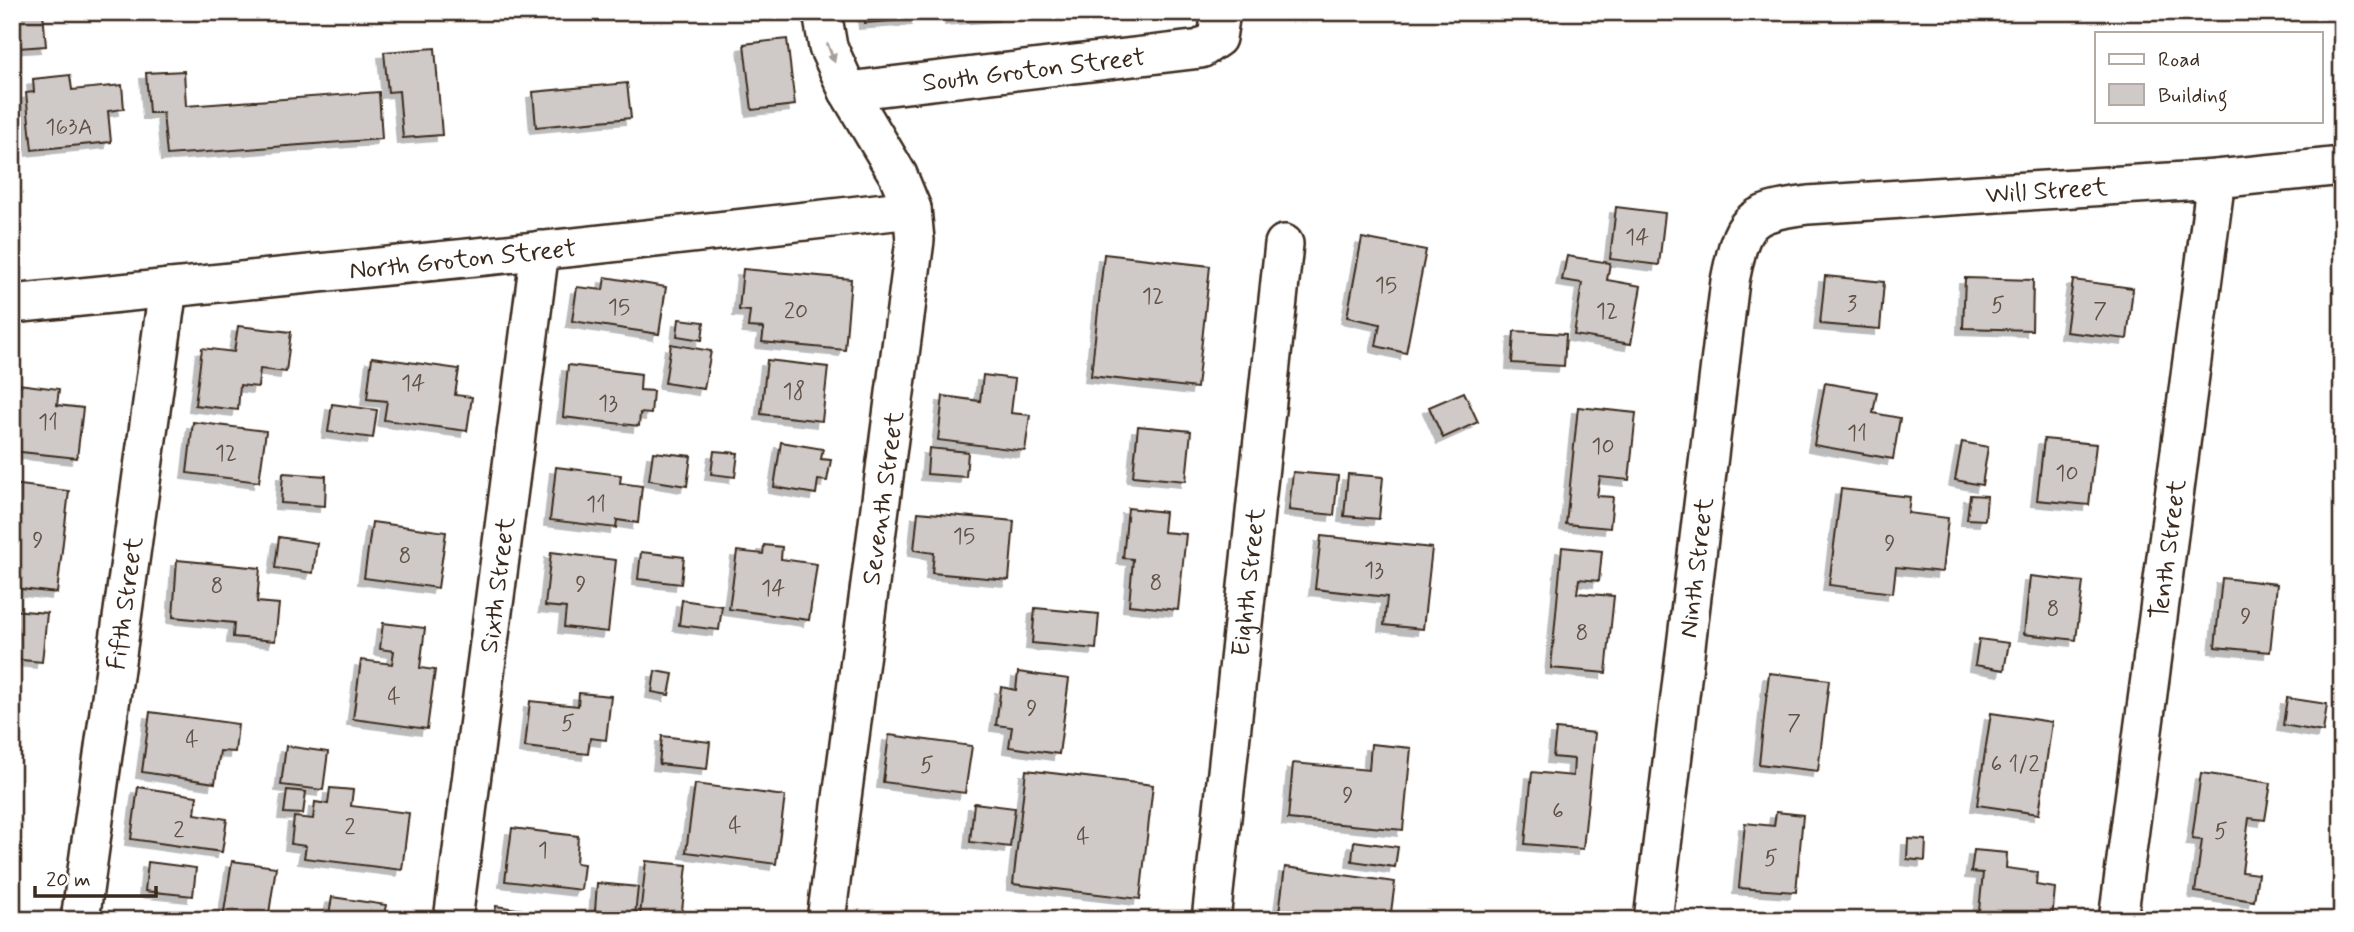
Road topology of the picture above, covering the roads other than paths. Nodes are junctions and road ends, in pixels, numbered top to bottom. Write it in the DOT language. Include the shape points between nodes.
graph roads {
  1 [pos="822,12"];
  2 [pos="1219,25"];
  3 [pos="848,91"];
  4 [pos="2342,166"];
  5 [pos="2216,179"];
  6 [pos="912,209"];
  7 [pos="1752,219"];
  8 [pos="1284,244"];
  9 [pos="540,250"];
  10 [pos="167,288"];
  11 [pos="12,304"];
  12 [pos="80,920"];
  13 [pos="453,920"];
  14 [pos="826,920"];
  15 [pos="1211,920"];
  16 [pos="1653,920"];
  17 [pos="2118,920"];
  1 -- 3 [label="street, Seventh Street, one-way" via="828,47"];
  2 -- 3 [label="street, South Groton Street" via="1201,49"];
  3 -- 6 [label="street, Seventh Street" via="898,175"];
  4 -- 5 [label="street, Will Street"];
  5 -- 7 [label="street, Will Street" via="1808,205"];
  5 -- 17 [label="street, Tenth Street"];
  6 -- 9 [label="street, North Groton Street"];
  6 -- 14 [label="street, Seventh Street" via="915,240"];
  7 -- 16 [label="street, Ninth Street" via="1741,237 1730,281"];
  8 -- 15 [label="street, Eighth Street"];
  9 -- 10 [label="street, North Groton Street"];
  9 -- 13 [label="street, Sixth Street"];
  10 -- 11 [label="street, North Groton Street"];
  10 -- 12 [label="street, Fifth Street"];
}
